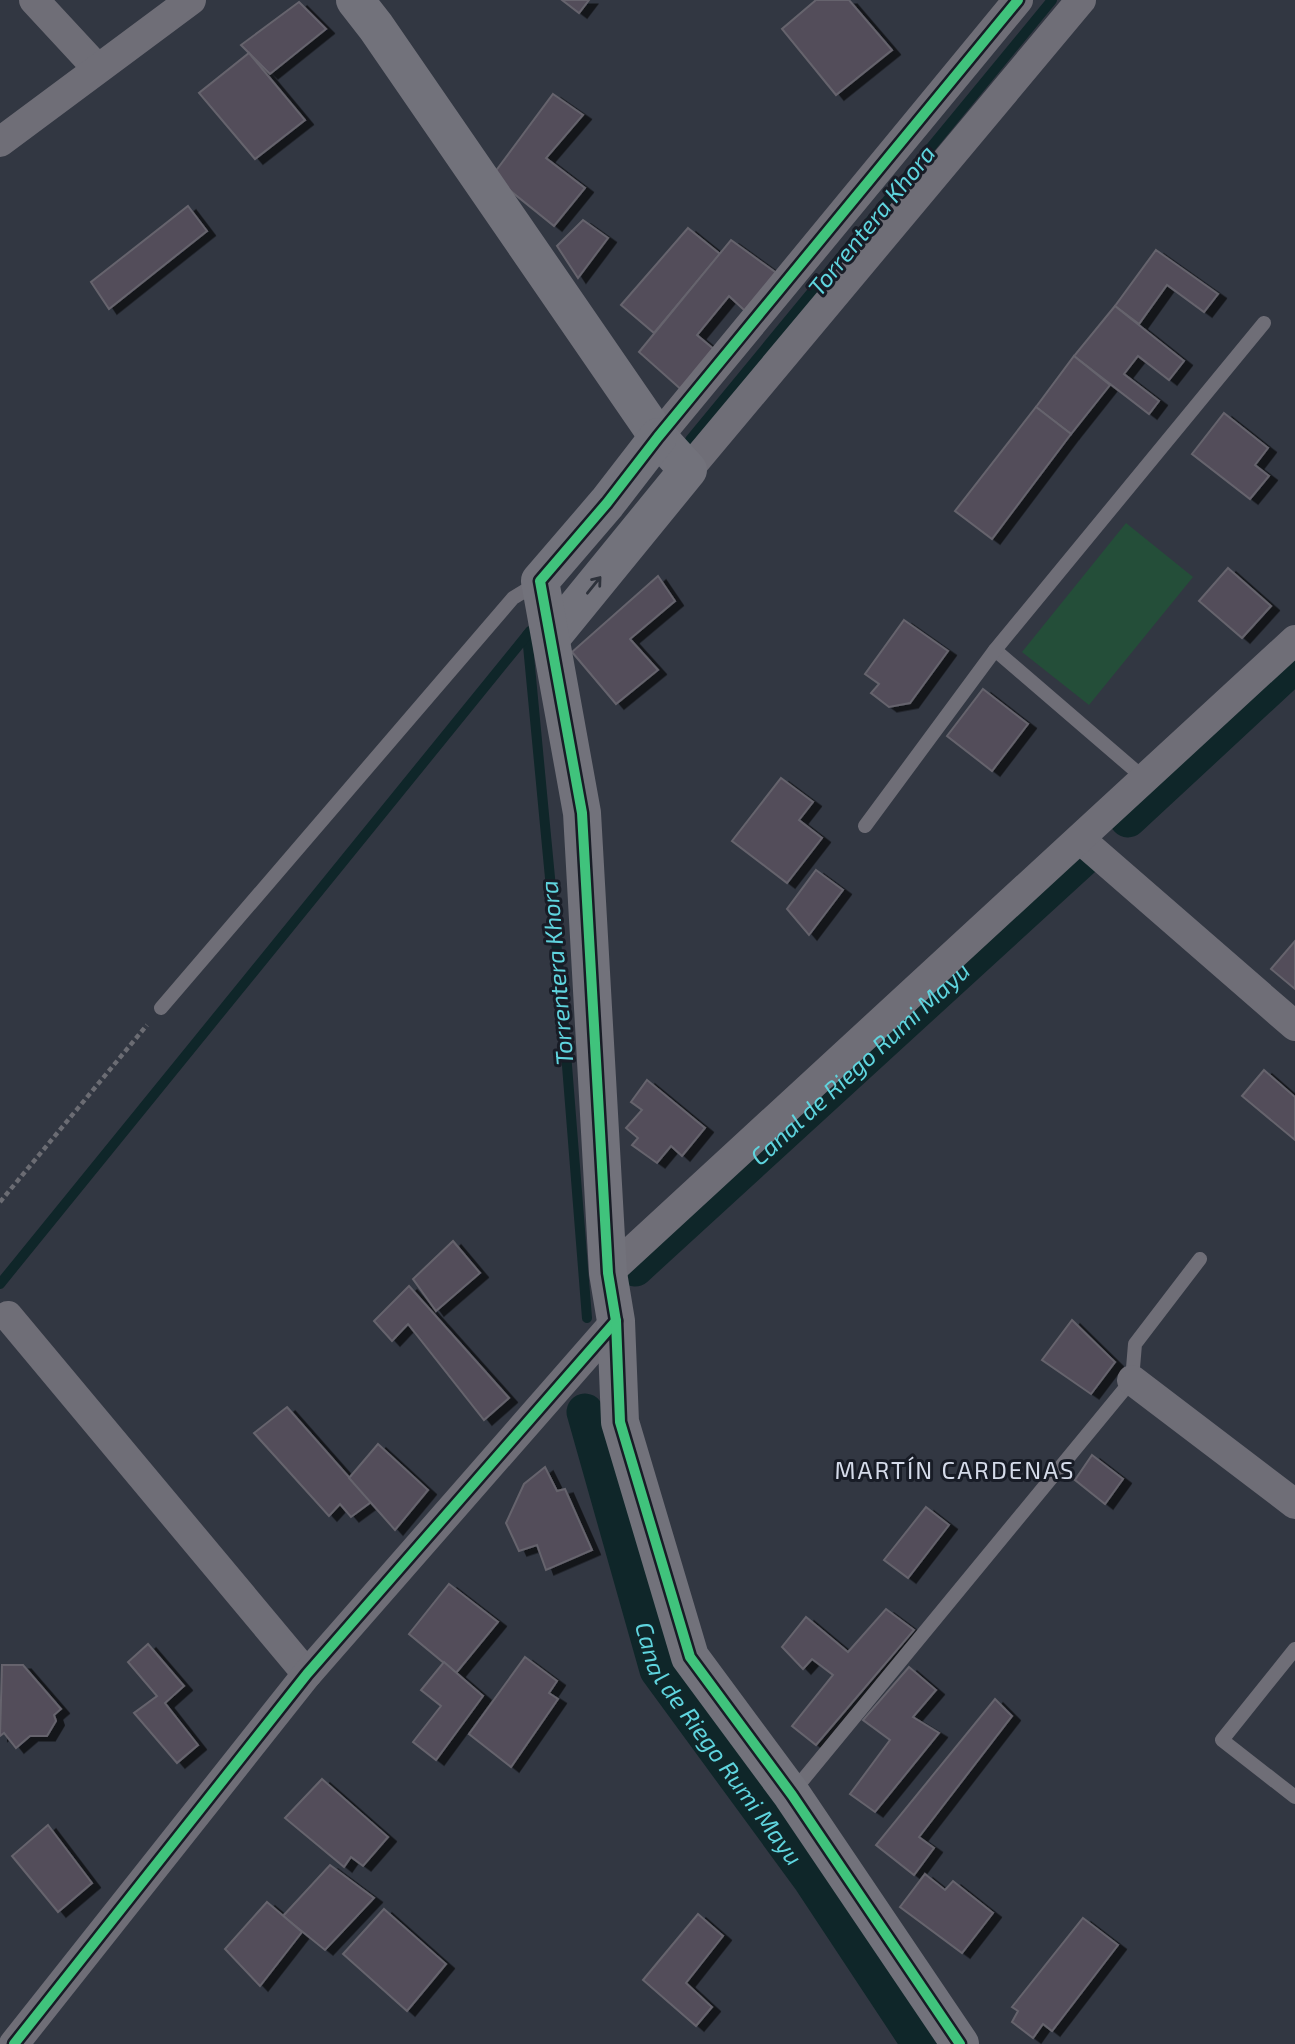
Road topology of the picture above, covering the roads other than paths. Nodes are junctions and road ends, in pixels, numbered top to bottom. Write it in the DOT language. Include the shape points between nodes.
graph roads {
  1 [pos="34,0"];
  2 [pos="191,0"];
  3 [pos="355,0"];
  4 [pos="1018,0"];
  5 [pos="1081,0"];
  6 [pos="97,68"];
  7 [pos="0,142"];
  8 [pos="1264,323"];
  9 [pos="658,437"];
  10 [pos="688,470"];
  11 [pos="540,581"];
  12 [pos="551,638"];
  13 [pos="1295,640"];
  14 [pos="995,650"];
  15 [pos="1145,779"];
  16 [pos="865,826"];
  17 [pos="1080,839"];
  18 [pos="161,1008"];
  19 [pos="1295,1026"];
  20 [pos="1200,1259"];
  21 [pos="608,1273"];
  22 [pos="8,1317"];
  23 [pos="616,1321"];
  24 [pos="1132,1380"];
  25 [pos="1295,1503"];
  26 [pos="1295,1649"];
  27 [pos="307,1674"];
  28 [pos="792,1794"];
  29 [pos="1295,1797"];
  30 [pos="14,2044"];
  31 [pos="960,2044"];
  1 -- 6 [label="street"];
  2 -- 6 [label="street"];
  3 -- 9 [label="street"];
  4 -- 9 [label="street"];
  5 -- 10 [label="street"];
  6 -- 7 [label="street"];
  8 -- 14 [label="lane"];
  9 -- 10 [label="street"];
  9 -- 11 [label="street"];
  12 -- 10 [label="street, one-way"];
  11 -- 12 [label="street"];
  11 -- 18 [label="lane" via="513,598"];
  12 -- 21 [label="street" via="582,813"];
  13 -- 15 [label="street"];
  14 -- 15 [label="lane"];
  14 -- 16 [label="lane"];
  15 -- 17 [label="street"];
  17 -- 19 [label="street"];
  17 -- 21 [label="street"];
  20 -- 24 [label="lane" via="1135,1344"];
  21 -- 23 [label="street"];
  22 -- 27 [label="street"];
  23 -- 27 [label="street"];
  23 -- 28 [label="street" via="620,1422 690,1657"];
  24 -- 25 [label="street"];
  24 -- 28 [label="lane"];
  26 -- 29 [label="lane" via="1222,1740"];
  27 -- 30 [label="street"];
  28 -- 31 [label="street"];
}
